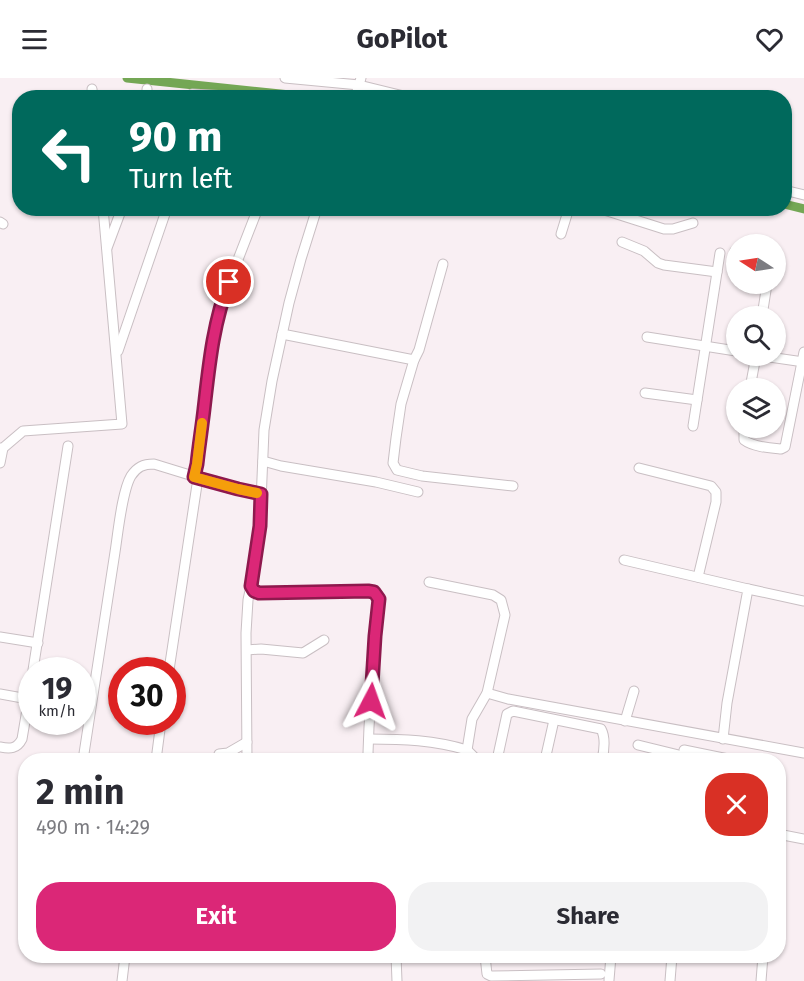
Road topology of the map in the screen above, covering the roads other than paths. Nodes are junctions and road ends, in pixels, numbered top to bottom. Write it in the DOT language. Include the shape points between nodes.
graph roads {
  1 [pos="285,78"];
  2 [pos="358,88"];
  3 [pos="104,216"];
  4 [pos="119,216"];
  5 [pos="164,216"];
  6 [pos="255,216"];
  7 [pos="314,216"];
  8 [pos="567,216"];
  9 [pos="623,216"];
  10 [pos="693,224"];
  11 [pos="561,234"];
  12 [pos="622,242"];
  13 [pos="106,250"];
  14 [pos="720,253"];
  15 [pos="443,264"];
  16 [pos="717,272"];
  17 [pos="282,334"];
  18 [pos="647,337"];
  19 [pos="706,346"];
  20 [pos="726,349"];
  21 [pos="116,356"];
  22 [pos="786,358"];
  23 [pos="803,359"];
  24 [pos="414,360"];
  25 [pos="645,393"];
  26 [pos="697,400"];
  27 [pos="693,426"];
  28 [pos="744,438"];
  29 [pos="68,446"];
  30 [pos="2,448"];
  31 [pos="263,461"];
  32 [pos="0,463"];
  33 [pos="639,468"];
  34 [pos="196,477"];
  35 [pos="513,486"];
  36 [pos="418,492"];
  37 [pos="261,494"];
  38 [pos="624,560"];
  39 [pos="698,577"];
  40 [pos="429,582"];
  41 [pos="251,586"];
  42 [pos="747,589"];
  43 [pos="804,601"];
  44 [pos="0,637"];
  45 [pos="324,640"];
  46 [pos="38,643"];
  47 [pos="247,650"];
  48 [pos="35,657"];
  49 [pos="171,657"];
  50 [pos="634,691"];
  51 [pos="487,693"];
  52 [pos="0,694"];
  53 [pos="18,697"];
  54 [pos="554,720"];
  55 [pos="625,721"];
  56 [pos="686,732"];
  57 [pos="23,735"];
  58 [pos="159,735"];
  59 [pos="369,739"];
  60 [pos="723,739"];
  61 [pos="247,742"];
  62 [pos="638,745"];
  63 [pos="0,747"];
  64 [pos="467,750"];
  65 [pos="84,753"];
  66 [pos="157,753"];
  67 [pos="228,753"];
  68 [pos="247,753"];
  69 [pos="368,753"];
  70 [pos="470,753"];
  71 [pos="499,753"];
  72 [pos="547,753"];
  73 [pos="603,753"];
  74 [pos="671,753"];
  75 [pos="683,753"];
  76 [pos="804,753"];
  77 [pos="786,836"];
  78 [pos="804,839"];
  79 [pos="124,963"];
  80 [pos="396,963"];
  81 [pos="486,963"];
  82 [pos="610,963"];
  83 [pos="671,963"];
  84 [pos="763,963"];
  85 [pos="601,974"];
  86 [pos="609,980"];
  87 [pos="122,981"];
  88 [pos="397,981"];
  89 [pos="670,981"];
  90 [pos="762,981"];
  1 -- 2 [label="street"];
  3 -- 13 [label="street"];
  4 -- 13 [label="street"];
  5 -- 21 [label="street"];
  6 -- 34 [label="street" via="214,327"];
  7 -- 17 [label="street"];
  8 -- 11 [label="street"];
  9 -- 10 [label="street" via="664,229"];
  12 -- 16 [label="street" via="664,265"];
  13 -- 21 [label="street"];
  14 -- 16 [label="street"];
  15 -- 24 [label="street"];
  16 -- 19 [label="street"];
  17 -- 24 [label="street"];
  17 -- 31 [label="street" via="264,430"];
  18 -- 19 [label="street"];
  19 -- 20 [label="street"];
  19 -- 26 [label="street"];
  21 -- 30 [label="street" via="122,424 23,431"];
  22 -- 23 [label="street"];
  23 -- 28 [label="street" via="785,447 773,449 747,443"];
  24 -- 35 [label="street" via="401,404 393,463 397,470"];
  25 -- 26 [label="street"];
  26 -- 27 [label="street"];
  29 -- 46 [label="street"];
  30 -- 32 [label="street"];
  31 -- 36 [label="street"];
  31 -- 37 [label="street"];
  33 -- 39 [label="street" via="711,486 716,492"];
  34 -- 37 [label="street"];
  34 -- 49 [label="street"];
  34 -- 65 [label="street" via="144,464 130,477"];
  37 -- 41 [label="street"];
  38 -- 39 [label="street"];
  39 -- 42 [label="street"];
  40 -- 51 [label="street" via="501,600 505,615"];
  41 -- 47 [label="street"];
  41 -- 59 [label="street" via="259,593 374,592 379,599"];
  42 -- 43 [label="street"];
  42 -- 60 [label="street"];
  44 -- 46 [label="street"];
  45 -- 47 [label="street" via="303,652"];
  46 -- 48 [label="street"];
  47 -- 61 [label="street"];
  50 -- 55 [label="street"];
  51 -- 55 [label="street"];
  51 -- 64 [label="street" via="472,719"];
  52 -- 53 [label="street"];
  54 -- 71 [label="street" via="509,712"];
  54 -- 72 [label="street"];
  54 -- 73 [label="street" via="601,729"];
  55 -- 56 [label="street"];
  56 -- 60 [label="street"];
  56 -- 75 [label="street"];
  57 -- 63 [label="street" via="19,745"];
  58 -- 66 [label="street"];
  59 -- 64 [label="street" via="407,739"];
  59 -- 69 [label="street"];
  60 -- 76 [label="street"];
  61 -- 67 [label="street"];
  61 -- 68 [label="street"];
  62 -- 74 [label="street"];
  64 -- 70 [label="street"];
  77 -- 78 [label="street"];
  79 -- 87 [label="street"];
  80 -- 88 [label="street"];
  81 -- 85 [label="street" via="491,976"];
  82 -- 86 [label="street"];
  83 -- 89 [label="street"];
  84 -- 90 [label="street"];
}
